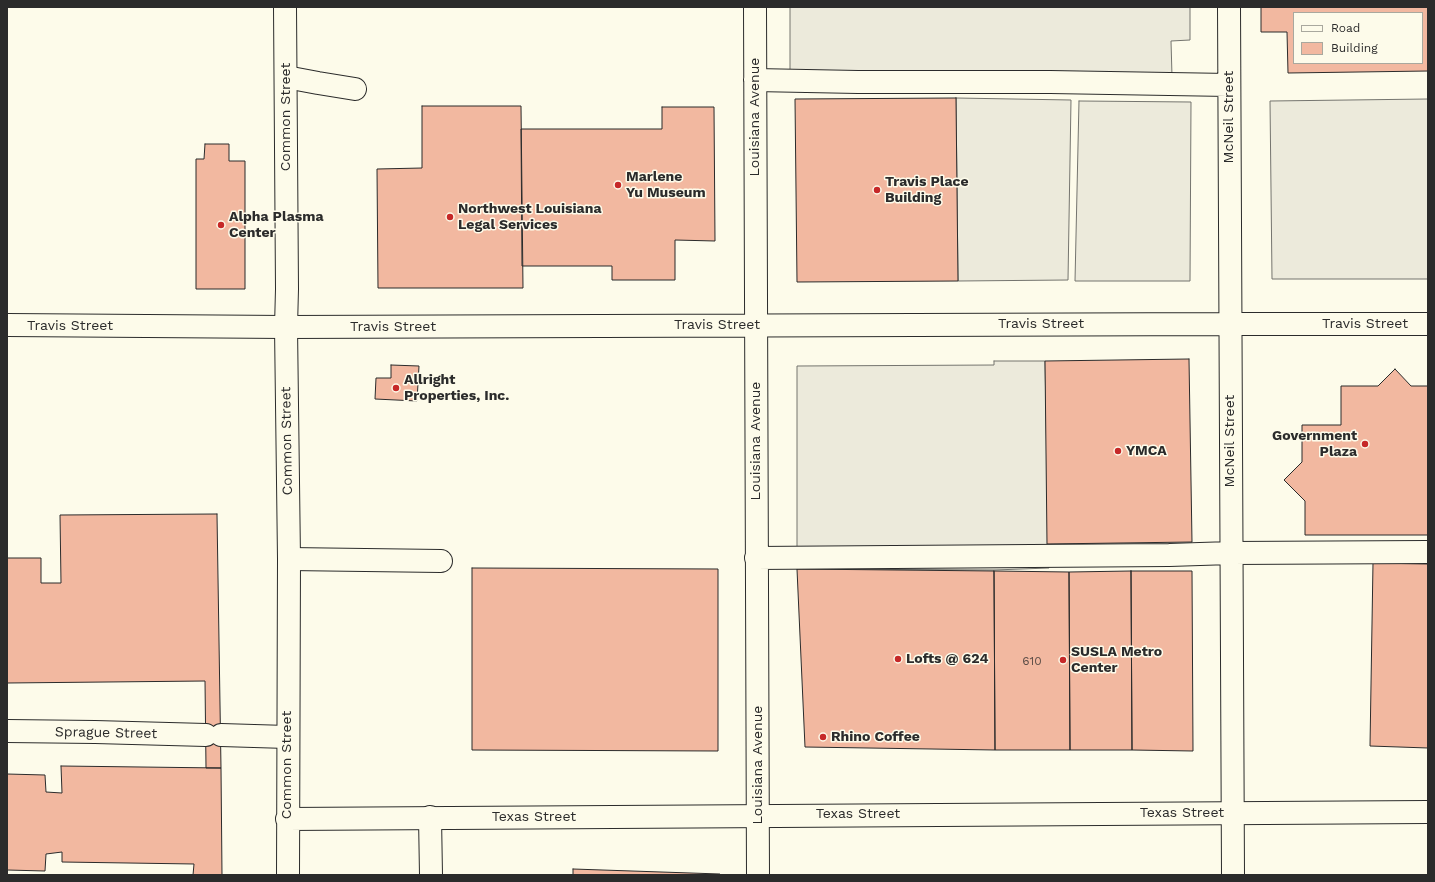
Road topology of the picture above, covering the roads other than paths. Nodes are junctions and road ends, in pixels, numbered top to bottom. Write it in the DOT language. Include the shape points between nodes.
graph roads {
  1 [pos="285,7"];
  2 [pos="755,7"];
  3 [pos="1229,7"];
  4 [pos="286,77"];
  5 [pos="755,80"];
  6 [pos="1229,85"];
  7 [pos="355,88"];
  8 [pos="1230,324"];
  9 [pos="1428,324"];
  10 [pos="755,325"];
  11 [pos="7,326"];
  12 [pos="286,327"];
  13 [pos="1428,552"];
  14 [pos="1231,553"];
  15 [pos="756,558"];
  16 [pos="289,560"];
  17 [pos="441,561"];
  18 [pos="7,731"];
  19 [pos="287,737"];
  20 [pos="1428,812"];
  21 [pos="1233,813"];
  22 [pos="758,815"];
  23 [pos="430,817"];
  24 [pos="287,819"];
  25 [pos="288,875"];
  26 [pos="431,875"];
  27 [pos="758,875"];
  28 [pos="1233,875"];
  1 -- 4 [label="street, Common Street"];
  2 -- 5 [label="street, Louisiana Avenue"];
  3 -- 6 [label="street, McNeil Street"];
  4 -- 7 [label="street"];
  4 -- 12 [label="street, Common Street"];
  5 -- 6 [label="street"];
  5 -- 10 [label="street, Louisiana Avenue"];
  6 -- 8 [label="street, McNeil Street"];
  8 -- 9 [label="street, Travis Street"];
  8 -- 10 [label="street, Travis Street"];
  8 -- 14 [label="street, McNeil Street"];
  10 -- 12 [label="street, Travis Street"];
  10 -- 15 [label="street, Louisiana Avenue"];
  11 -- 12 [label="street, Travis Street"];
  12 -- 16 [label="street, Common Street"];
  13 -- 14 [label="street"];
  14 -- 15 [label="street"];
  14 -- 21 [label="street, McNeil Street"];
  15 -- 22 [label="street, Louisiana Avenue"];
  16 -- 17 [label="street"];
  16 -- 19 [label="street, Common Street"];
  18 -- 19 [label="street, Sprague Street"];
  19 -- 24 [label="street, Common Street"];
  20 -- 21 [label="street, Texas Street"];
  21 -- 22 [label="street, Texas Street"];
  21 -- 28 [label="street, McNeil Street"];
  22 -- 23 [label="street, Texas Street"];
  22 -- 27 [label="street, Louisiana Avenue"];
  23 -- 24 [label="street, Texas Street"];
  23 -- 26 [label="street"];
  24 -- 25 [label="street, Common Street"];
}
